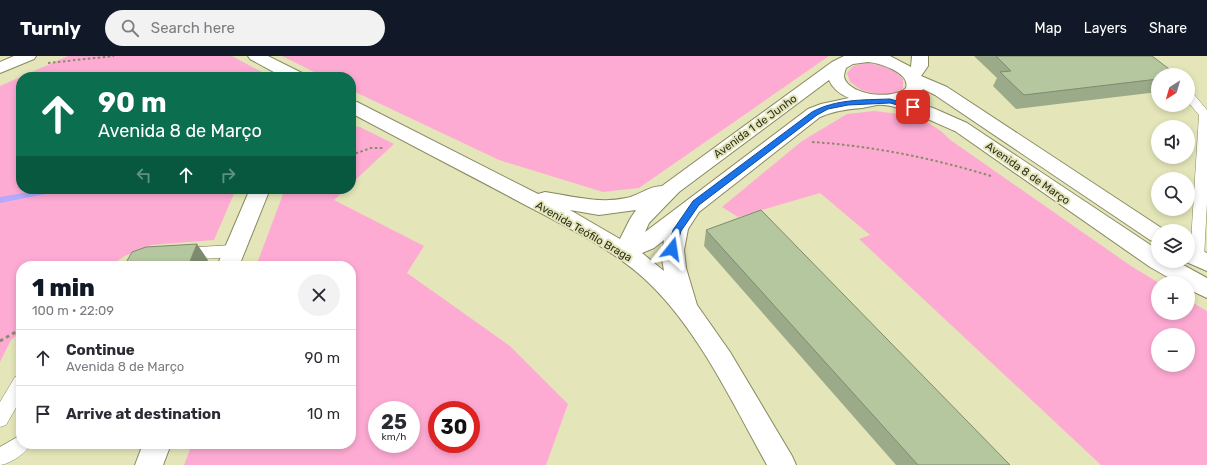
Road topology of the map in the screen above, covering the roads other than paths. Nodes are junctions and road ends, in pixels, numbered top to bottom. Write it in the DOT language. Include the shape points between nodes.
graph roads {
  1 [pos="28,56"];
  2 [pos="256,56"];
  3 [pos="920,56"];
  4 [pos="845,61"];
  5 [pos="0,68"];
  6 [pos="286,72"];
  7 [pos="913,78"];
  8 [pos="884,101"];
  9 [pos="1195,103"];
  10 [pos="356,109"];
  11 [pos="672,187"];
  12 [pos="258,194"];
  13 [pos="522,195"];
  14 [pos="696,203"];
  15 [pos="1151,230"];
  16 [pos="625,252"];
  17 [pos="166,254"];
  18 [pos="1151,256"];
  19 [pos="231,258"];
  20 [pos="1197,258"];
  21 [pos="1170,268"];
  22 [pos="1207,289"];
  23 [pos="688,311"];
  24 [pos="16,391"];
  25 [pos="0,419"];
  26 [pos="16,447"];
  27 [pos="155,449"];
  28 [pos="0,457"];
  29 [pos="149,465"];
  30 [pos="782,465"];
  1 -- 5 [label="street"];
  2 -- 6 [label="street"];
  3 -- 7 [label="street" via="920,66"];
  4 -- 7 [label="street, Avenida 8 de Março" via="861,57 882,59 902,67"];
  4 -- 8 [label="street, Avenida 8 de Março" via="835,70 839,83 846,90 866,99"];
  4 -- 11 [label="street, Avenida 1 de Junho"];
  7 -- 8 [label="street" via="916,85 909,96 901,100"];
  7 -- 15 [label="street, Avenida 8 de Março" via="941,90"];
  8 -- 14 [label="street" via="844,103 814,113"];
  8 -- 18 [label="street, Avenida 8 de Março" via="927,112 961,127"];
  9 -- 20 [label="lane" via="1205,115"];
  10 -- 13 [label="street, Avenida Teófilo Braga"];
  11 -- 13 [label="street, Avenida 1 de Junho" via="630,205 599,208"];
  11 -- 16 [label="street, Avenida 1 de Junho" via="640,219"];
  12 -- 19 [label="street"];
  13 -- 16 [label="street, Avenida Teófilo Braga"];
  14 -- 16 [label="street" via="646,242"];
  14 -- 23 [label="street" via="677,230 672,249 674,269"];
  16 -- 23 [label="street, Avenida Teófilo Braga" via="659,279"];
  17 -- 19 [label="lane"];
  21 -- 22 [label="street, Avenida 8 de Março"];
  23 -- 30 [label="street, Avenida Teófilo Braga" via="721,360"];
  24 -- 25 [label="lane"];
  26 -- 28 [label="lane"];
  27 -- 29 [label="street"];
}
